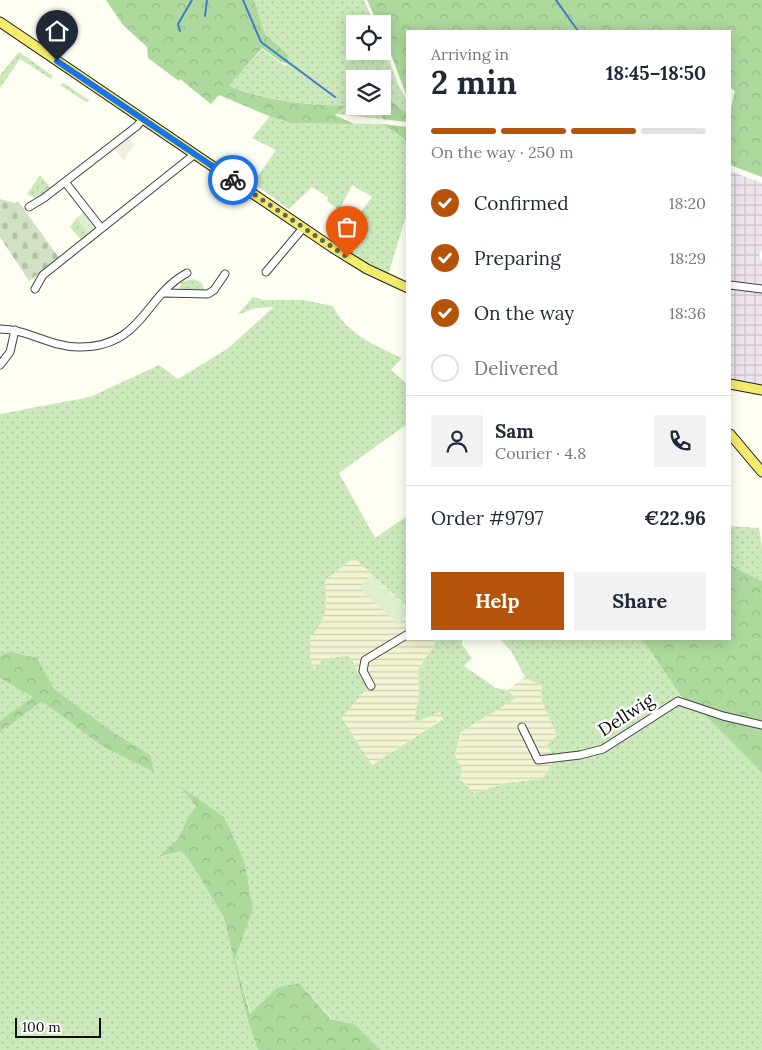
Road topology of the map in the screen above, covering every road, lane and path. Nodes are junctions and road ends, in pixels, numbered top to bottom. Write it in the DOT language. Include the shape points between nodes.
graph roads {
  1 [pos="0,22"];
  2 [pos="143,119"];
  3 [pos="194,154"];
  4 [pos="65,182"];
  5 [pos="29,207"];
  6 [pos="101,228"];
  7 [pos="303,228"];
  8 [pos="266,272"];
  9 [pos="187,273"];
  10 [pos="225,274"];
  11 [pos="731,285"];
  12 [pos="406,287"];
  13 [pos="35,289"];
  14 [pos="762,289"];
  15 [pos="164,293"];
  16 [pos="0,329"];
  17 [pos="15,330"];
  18 [pos="0,365"];
  19 [pos="732,385"];
  20 [pos="762,390"];
  21 [pos="731,435"];
  22 [pos="762,472"];
  23 [pos="406,635"];
  24 [pos="371,686"];
  25 [pos="762,725"];
  26 [pos="522,728"];
  1 -- 2 [label="main road"];
  2 -- 3 [label="main road"];
  2 -- 4 [label="street"];
  3 -- 6 [label="street"];
  3 -- 7 [label="main road"];
  4 -- 5 [label="street"];
  4 -- 6 [label="street"];
  6 -- 13 [label="street" via="43,275"];
  7 -- 8 [label="street"];
  7 -- 12 [label="main road" via="367,269"];
  9 -- 15 [label="street" via="176,279"];
  10 -- 15 [label="street" via="208,294"];
  11 -- 14 [label="street"];
  15 -- 17 [label="street" via="135,326 105,343 72,347"];
  16 -- 17 [label="street"];
  17 -- 18 [label="street" via="10,352"];
  19 -- 20 [label="main road"];
  21 -- 22 [label="main road"];
  23 -- 24 [label="street" via="365,660 363,671"];
  25 -- 26 [label="street, Dellwig" via="678,701 603,749 538,760"];
}
